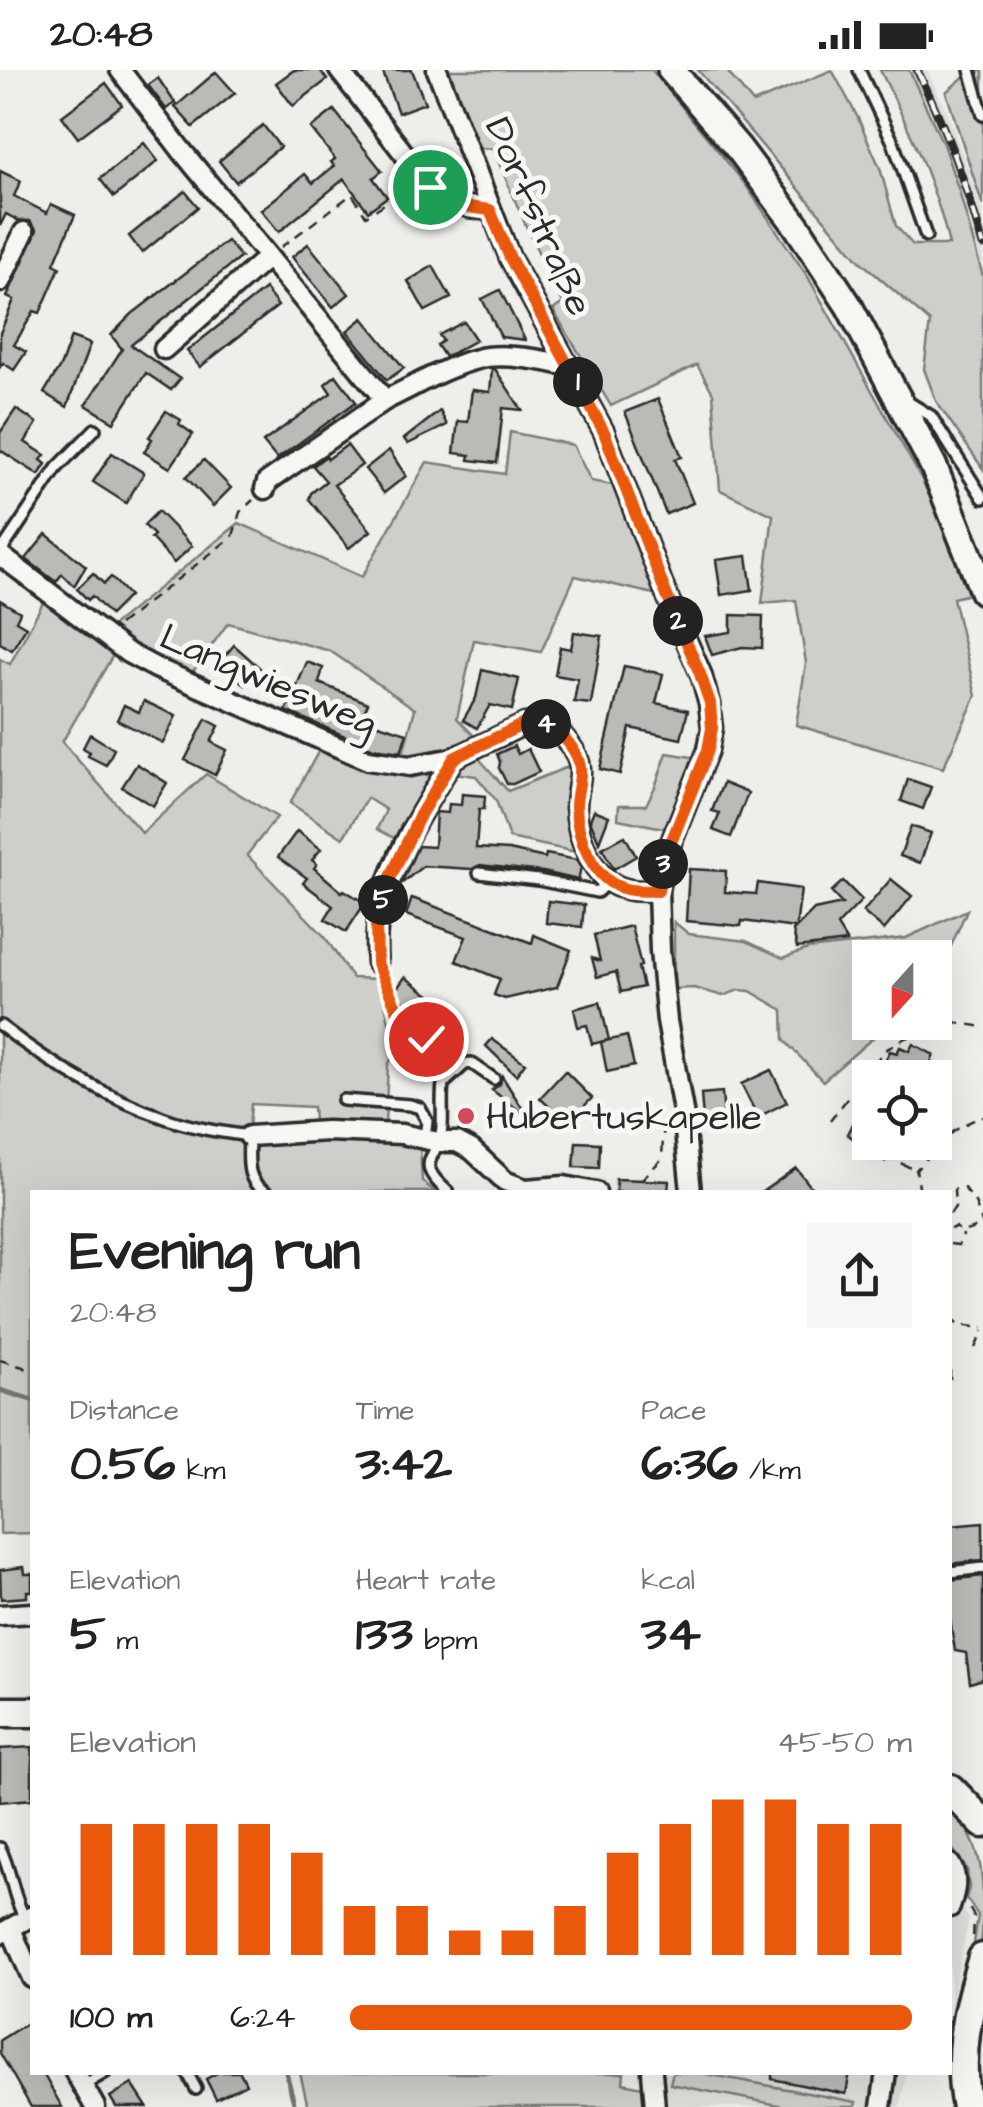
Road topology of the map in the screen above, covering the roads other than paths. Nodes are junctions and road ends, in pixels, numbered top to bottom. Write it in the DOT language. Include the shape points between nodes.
graph roads {
  1 [pos="120,70"];
  2 [pos="339,70"];
  3 [pos="437,70"];
  4 [pos="672,70"];
  5 [pos="859,70"];
  6 [pos="970,70"];
  7 [pos="983,115"];
  8 [pos="490,210"];
  9 [pos="24,232"];
  10 [pos="926,236"];
  11 [pos="268,257"];
  12 [pos="0,282"];
  13 [pos="164,350"];
  14 [pos="570,367"];
  15 [pos="896,394"];
  16 [pos="385,400"];
  17 [pos="95,429"];
  18 [pos="265,489"];
  19 [pos="983,498"];
  20 [pos="0,554"];
  21 [pos="983,590"];
  22 [pos="454,758"];
  23 [pos="478,873"];
  24 [pos="609,881"];
  25 [pos="658,891"];
  26 [pos="377,963"];
  27 [pos="1,1026"];
  28 [pos="494,1079"];
  29 [pos="343,1100"];
  30 [pos="249,1136"];
  31 [pos="432,1141"];
  32 [pos="261,1190"];
  33 [pos="446,1190"];
  34 [pos="585,1190"];
  35 [pos="691,1190"];
  36 [pos="983,1568"];
  37 [pos="952,1572"];
  38 [pos="30,1613"];
  39 [pos="0,1615"];
  40 [pos="0,1712"];
  41 [pos="30,1712"];
  42 [pos="952,1790"];
  43 [pos="983,1823"];
  44 [pos="0,1848"];
  45 [pos="952,1867"];
  46 [pos="952,1898"];
  47 [pos="17,1924"];
  48 [pos="983,1958"];
  49 [pos="30,1971"];
  50 [pos="983,1995"];
  51 [pos="189,2075"];
  52 [pos="648,2075"];
  53 [pos="886,2075"];
  54 [pos="78,2079"];
  55 [pos="196,2089"];
  56 [pos="95,2107"];
  57 [pos="655,2107"];
  58 [pos="881,2107"];
  59 [pos="968,2107"];
  60 [pos="976,2107"];
  1 -- 11 [label="street"];
  2 -- 8 [label="street" via="430,187 452,201"];
  3 -- 8 [label="street, Dorfstraße"];
  4 -- 15 [label="main road" via="796,225 850,306"];
  5 -- 10 [label="lane"];
  6 -- 7 [label="lane"];
  8 -- 14 [label="street, Dorfstraße"];
  9 -- 12 [label="street"];
  11 -- 13 [label="street"];
  11 -- 16 [label="street"];
  14 -- 16 [label="street" via="482,357"];
  14 -- 25 [label="street, Dorfstraße" via="604,432 710,703 708,750"];
  15 -- 19 [label="lane" via="931,416"];
  15 -- 21 [label="main road"];
  16 -- 18 [label="street"];
  17 -- 20 [label="lane" via="57,468"];
  20 -- 22 [label="street, Langwiesweg" via="156,668 368,760 410,766"];
  22 -- 24 [label="street, Langwiesweg" via="524,724 550,724 580,765 579,832"];
  22 -- 26 [label="street" via="387,885 376,922"];
  23 -- 24 [label="lane" via="597,892"];
  24 -- 25 [label="street"];
  25 -- 35 [label="street, Dorfstraße"];
  27 -- 30 [label="lane" via="102,1091 165,1118"];
  28 -- 31 [label="lane" via="471,1063 442,1084 442,1127"];
  29 -- 31 [label="lane" via="420,1108"];
  30 -- 31 [label="street" via="327,1131"];
  30 -- 32 [label="lane" via="248,1170"];
  31 -- 33 [label="lane" via="431,1178"];
  31 -- 34 [label="street" via="457,1142 526,1189"];
  36 -- 37 [label="lane"];
  38 -- 39 [label="street"];
  40 -- 41 [label="main road"];
  42 -- 43 [label="main road"];
  44 -- 47 [label="lane" via="12,1877"];
  45 -- 46 [label="street"];
  47 -- 49 [label="street"];
  48 -- 59 [label="main road" via="964,2041"];
  50 -- 60 [label="main road" via="971,2059"];
  51 -- 55 [label="lane"];
  52 -- 57 [label="street"];
  53 -- 58 [label="street"];
  54 -- 56 [label="street"];
}
